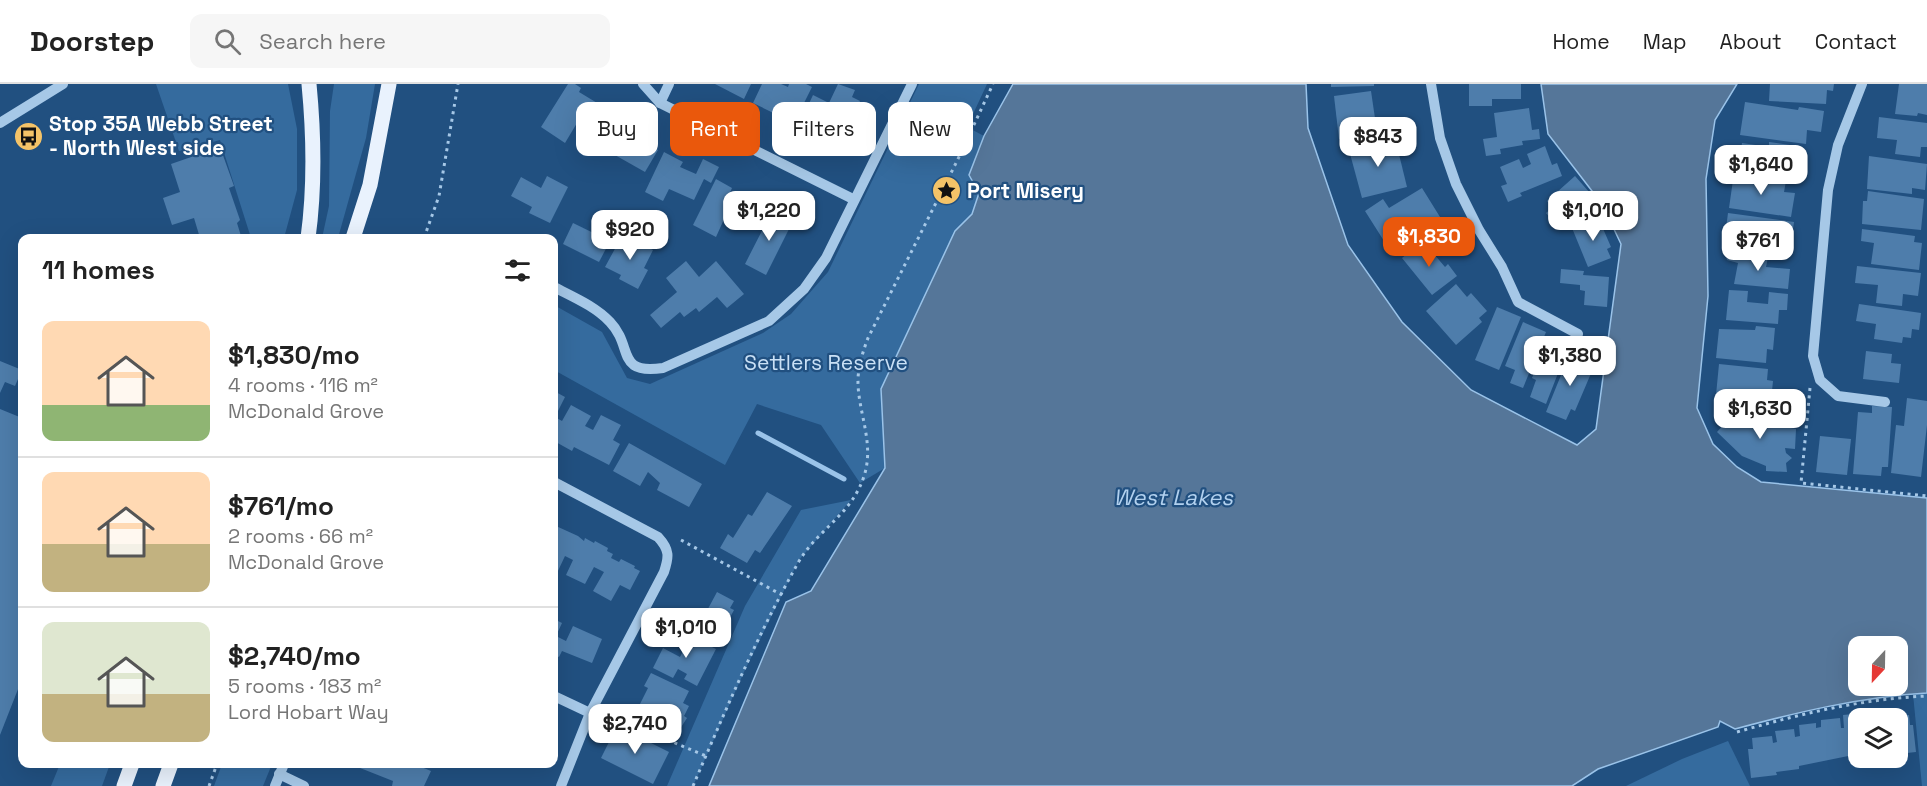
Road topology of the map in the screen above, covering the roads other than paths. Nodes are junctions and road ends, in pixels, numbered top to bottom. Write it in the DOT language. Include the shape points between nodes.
graph roads {
  1 [pos="63,84"];
  2 [pos="309,84"];
  3 [pos="389,84"];
  4 [pos="643,84"];
  5 [pos="669,84"];
  6 [pos="912,84"];
  7 [pos="1431,84"];
  8 [pos="1862,84"];
  9 [pos="660,103"];
  10 [pos="0,123"];
  11 [pos="853,200"];
  12 [pos="309,234"];
  13 [pos="354,234"];
  14 [pos="558,289"];
  15 [pos="1578,334"];
  16 [pos="1885,402"];
  17 [pos="558,484"];
  18 [pos="558,698"];
  19 [pos="590,713"];
  20 [pos="131,768"];
  21 [pos="170,768"];
  22 [pos="281,769"];
  23 [pos="124,786"];
  24 [pos="163,786"];
  25 [pos="275,786"];
  26 [pos="304,786"];
  27 [pos="561,786"];
  1 -- 10 [label="street"];
  2 -- 12 [label="main road" via="313,201"];
  3 -- 13 [label="main road" via="370,185"];
  4 -- 9 [label="street"];
  5 -- 9 [label="street"];
  6 -- 11 [label="street"];
  7 -- 15 [label="street" via="1440,138 1456,184 1518,302"];
  8 -- 16 [label="street" via="1838,145 1828,190 1813,356 1820,380 1838,396"];
  9 -- 11 [label="street"];
  11 -- 14 [label="street" via="826,258 804,289 769,321 663,368 645,370 630,363 612,323"];
  17 -- 19 [label="street" via="658,537 667,546 669,556"];
  18 -- 19 [label="street"];
  19 -- 27 [label="street"];
  20 -- 23 [label="main road"];
  21 -- 24 [label="main road"];
  22 -- 25 [label="street"];
  22 -- 26 [label="street"];
}
